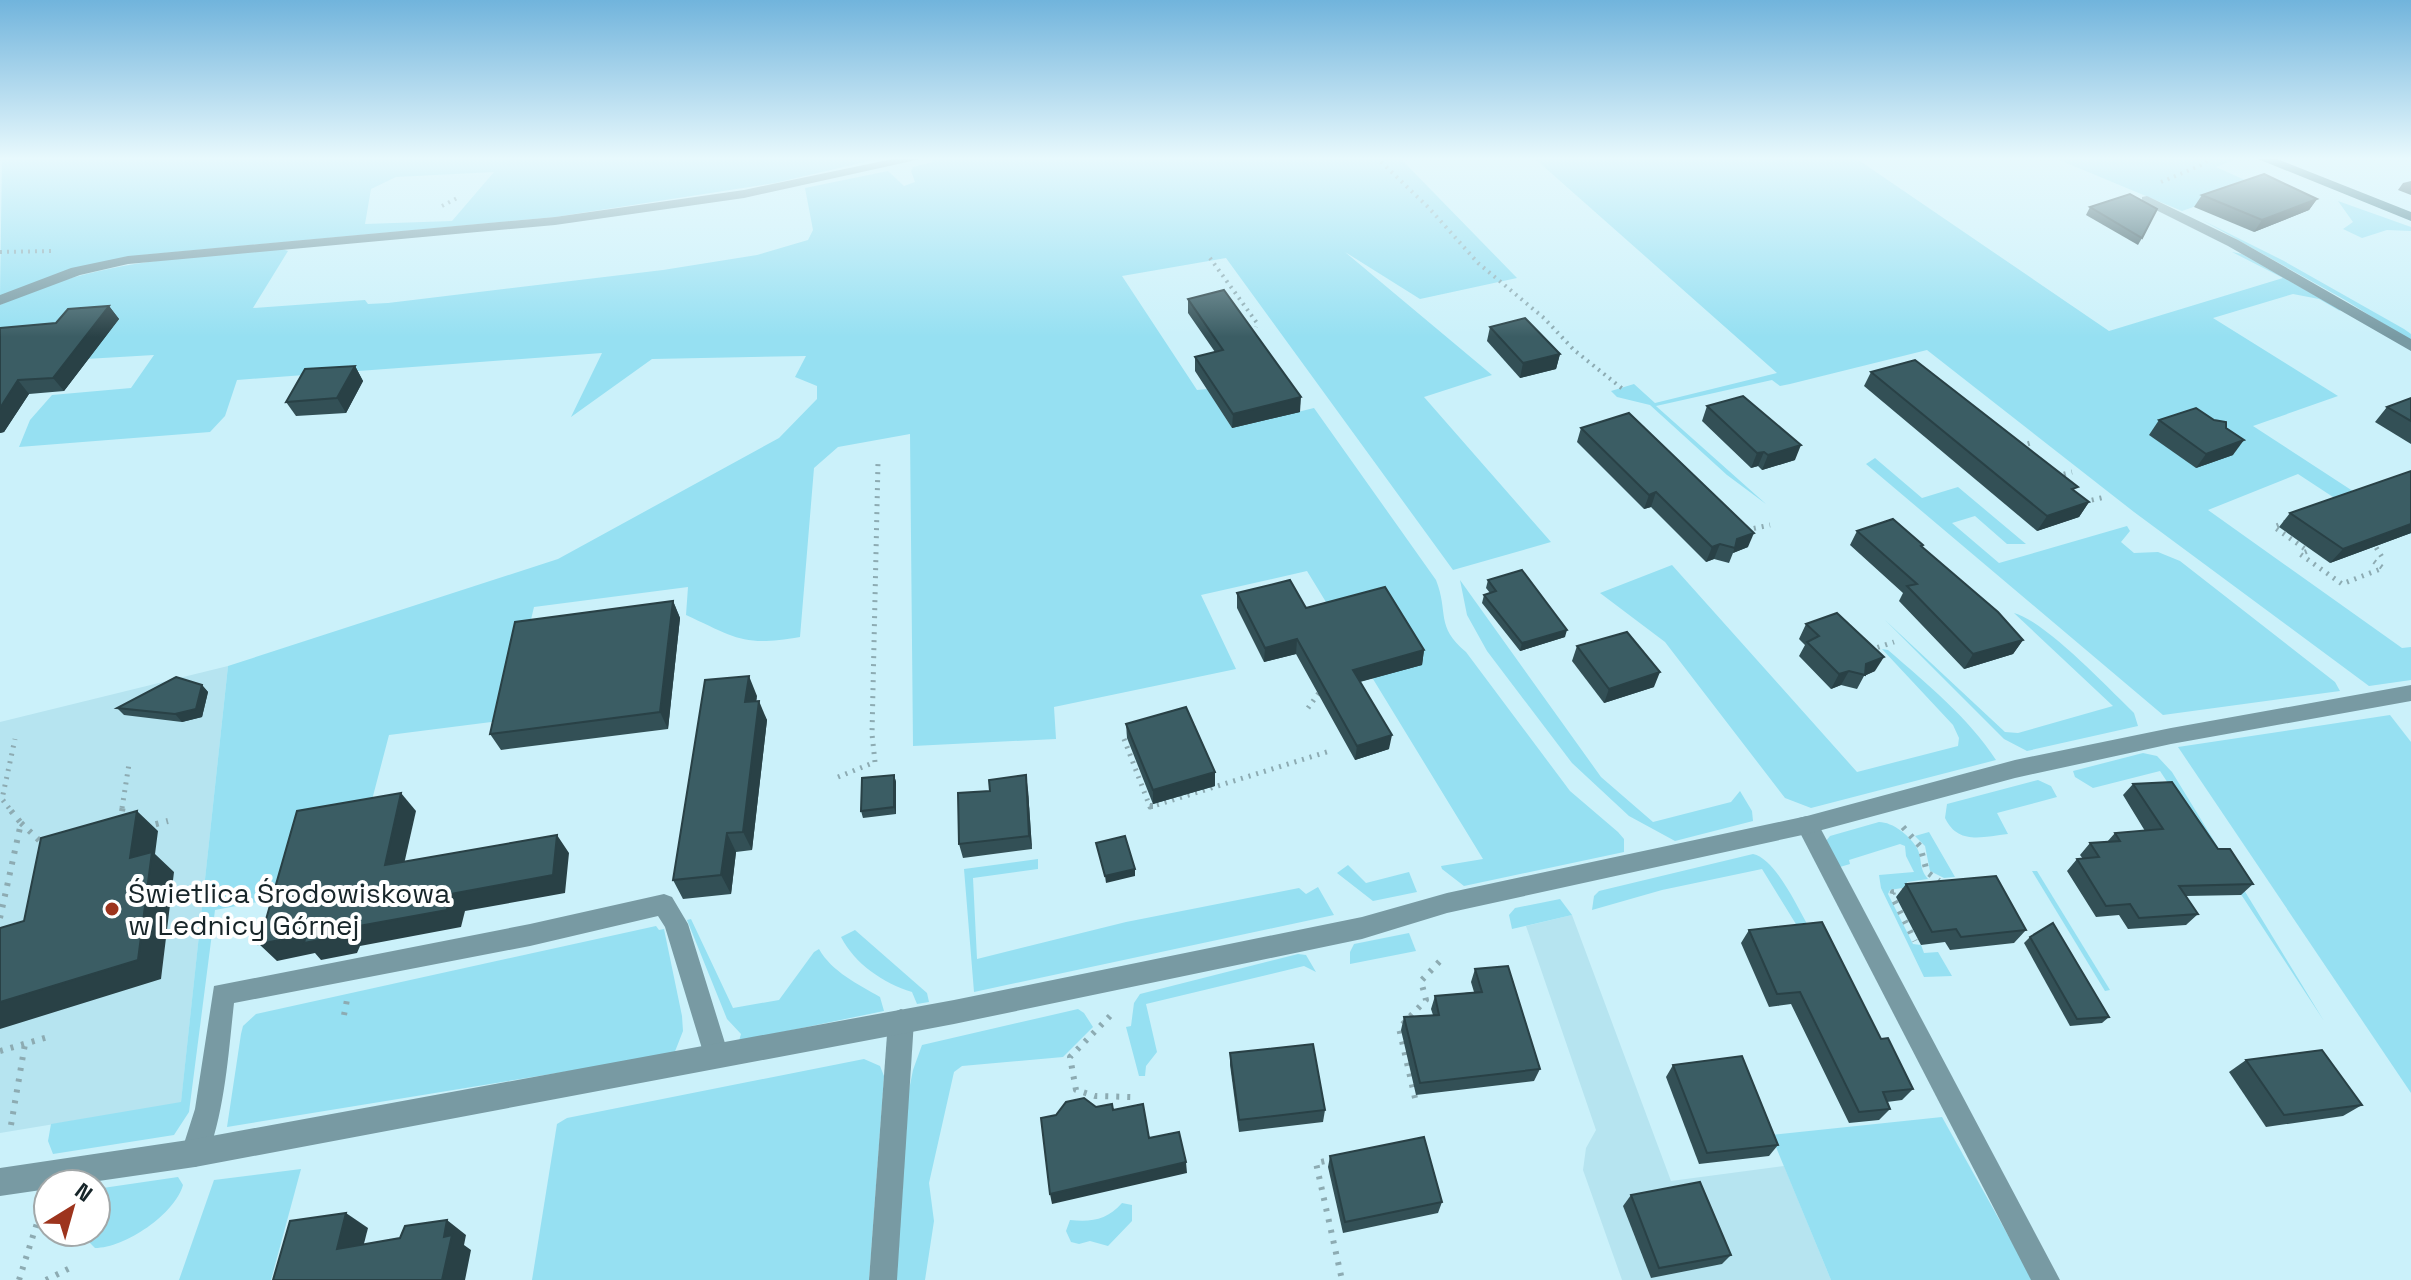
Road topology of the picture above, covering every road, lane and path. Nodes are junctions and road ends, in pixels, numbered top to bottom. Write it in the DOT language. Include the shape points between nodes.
graph roads {
  1 [pos="585,217"];
  2 [pos="1436,217"];
  3 [pos="2180,217"];
  4 [pos="1210,258"];
  5 [pos="0,300"];
  6 [pos="1256,327"];
  7 [pos="2411,346"];
  8 [pos="1624,390"];
  9 [pos="2034,442"];
  10 [pos="2012,449"];
  11 [pos="878,462"];
  12 [pos="2072,472"];
  13 [pos="2049,479"];
  14 [pos="2105,497"];
  15 [pos="2080,504"];
  16 [pos="2288,521"];
  17 [pos="1770,525"];
  18 [pos="1734,534"];
  19 [pos="2369,537"];
  20 [pos="2382,557"];
  21 [pos="2372,560"];
  22 [pos="1894,642"];
  23 [pos="1858,655"];
  24 [pos="1322,689"];
  25 [pos="2411,693"];
  26 [pos="1308,708"];
  27 [pos="15,739"];
  28 [pos="1124,739"];
  29 [pos="1330,751"];
  30 [pos="129,764"];
  31 [pos="838,777"];
  32 [pos="168,821"];
  33 [pos="21,823"];
  34 [pos="1807,825"];
  35 [pos="143,828"];
  36 [pos="119,830"];
  37 [pos="1912,837"];
  38 [pos="52,854"];
  39 [pos="1947,880"];
  40 [pos="1935,882"];
  41 [pos="1923,883"];
  42 [pos="1911,884"];
  43 [pos="0,918"];
  44 [pos="1915,941"];
  45 [pos="1440,961"];
  46 [pos="1110,1016"];
  47 [pos="901,1021"];
  48 [pos="48,1037"];
  49 [pos="25,1044"];
  50 [pos="0,1051"];
  51 [pos="716,1056"];
  52 [pos="1131,1097"];
  53 [pos="1415,1098"];
  54 [pos="11,1125"];
  55 [pos="195,1153"];
  56 [pos="1344,1157"];
  57 [pos="0,1182"];
  58 [pos="32,1239"];
  59 [pos="74,1266"];
  60 [pos="19,1280"];
  61 [pos="46,1280"];
  62 [pos="883,1280"];
  63 [pos="1342,1280"];
  64 [pos="2046,1280"];
  1 -- 5 [label="street" via="128,260 76,271"];
  2 -- 8 [label="path" via="1478,263"];
  3 -- 7 [label="street"];
  4 -- 6 [label="path"];
  9 -- 10 [label="path"];
  11 -- 31 [label="path" via="875,762"];
  12 -- 13 [label="path"];
  14 -- 15 [label="path"];
  16 -- 21 [label="path" via="2274,527 2342,584 2383,568"];
  17 -- 18 [label="path"];
  19 -- 20 [label="path"];
  22 -- 23 [label="path"];
  24 -- 26 [label="path"];
  25 -- 34 [label="street" via="2015,769"];
  27 -- 33 [label="path" via="2,799"];
  28 -- 29 [label="path" via="1150,807"];
  30 -- 36 [label="path"];
  32 -- 35 [label="path"];
  33 -- 38 [label="path"];
  33 -- 43 [label="path"];
  34 -- 47 [label="street" via="1447,903 1362,928"];
  34 -- 64 [label="street"];
  37 -- 40 [label="path"];
  39 -- 40 [label="path"];
  40 -- 41 [label="path"];
  42 -- 44 [label="path" via="1914,890 1892,896"];
  45 -- 53 [label="path" via="1421,981 1426,1000 1399,1028"];
  46 -- 52 [label="path" via="1070,1057 1076,1090"];
  47 -- 51 [label="street"];
  47 -- 62 [label="street"];
  48 -- 49 [label="path"];
  49 -- 50 [label="path"];
  49 -- 54 [label="path"];
  51 -- 55 [label="street"];
  51 -- 55 [label="street" via="676,924 664,904 223,994 208,1109"];
  55 -- 57 [label="street"];
  56 -- 63 [label="path" via="1316,1163"];
  58 -- 60 [label="path"];
  59 -- 61 [label="path"];
}
